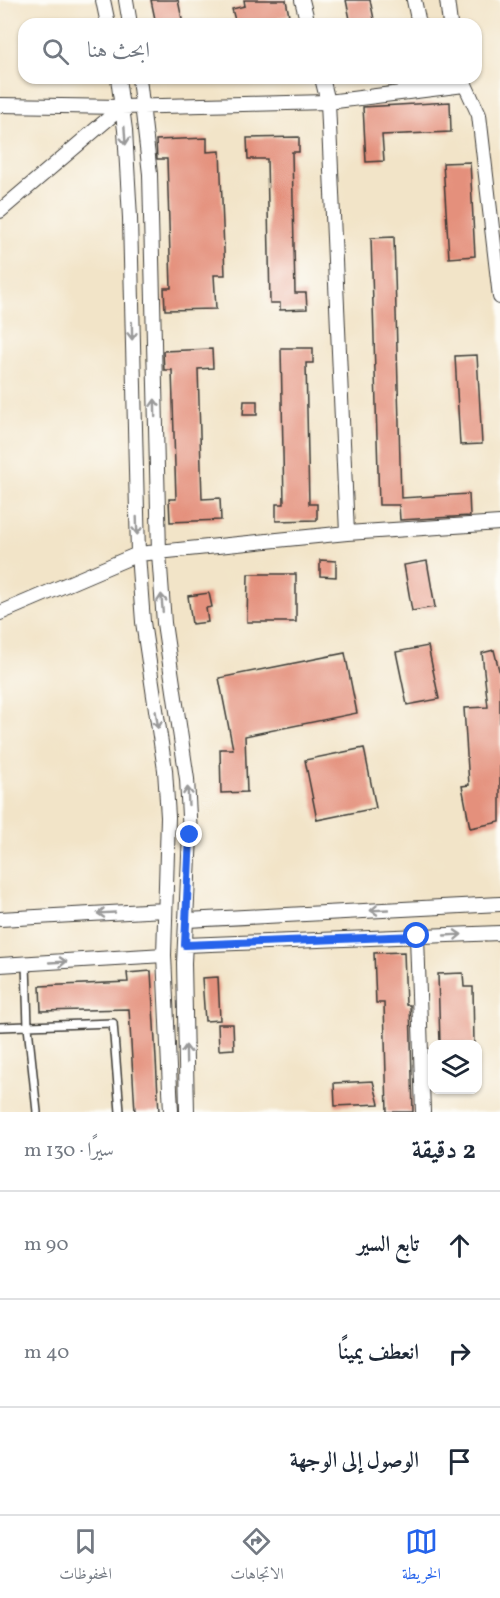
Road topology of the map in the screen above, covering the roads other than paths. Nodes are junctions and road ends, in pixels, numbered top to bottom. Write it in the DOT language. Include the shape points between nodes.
graph roads {
  1 [pos="103,0"];
  2 [pos="126,0"];
  3 [pos="302,0"];
  4 [pos="414,0"];
  5 [pos="447,0"];
  6 [pos="107,18"];
  7 [pos="129,18"];
  8 [pos="306,18"];
  9 [pos="418,18"];
  10 [pos="449,18"];
  11 [pos="119,84"];
  12 [pos="140,84"];
  13 [pos="324,84"];
  14 [pos="444,84"];
  15 [pos="464,84"];
  16 [pos="328,102"];
  17 [pos="0,105"];
  18 [pos="122,107"];
  19 [pos="145,107"];
  20 [pos="0,211"];
  21 [pos="500,297"];
  22 [pos="500,523"];
  23 [pos="347,533"];
  24 [pos="159,553"];
  25 [pos="138,554"];
  26 [pos="0,614"];
  27 [pos="500,904"];
  28 [pos="164,910"];
  29 [pos="0,919"];
  30 [pos="187,920"];
  31 [pos="500,933"];
  32 [pos="417,936"];
  33 [pos="185,945"];
  34 [pos="164,956"];
  35 [pos="26,964"];
  36 [pos="0,965"];
  37 [pos="28,1026"];
  38 [pos="0,1027"];
  39 [pos="37,1112"];
  40 [pos="120,1112"];
  41 [pos="171,1112"];
  42 [pos="188,1112"];
  43 [pos="423,1112"];
  1 -- 6 [label="street"];
  2 -- 7 [label="street"];
  3 -- 8 [label="street"];
  4 -- 9 [label="street"];
  5 -- 10 [label="street"];
  11 -- 18 [label="street"];
  12 -- 19 [label="street"];
  13 -- 16 [label="street"];
  14 -- 16 [label="street"];
  15 -- 21 [label="street" via="479,115"];
  16 -- 19 [label="street"];
  16 -- 23 [label="street"];
  17 -- 18 [label="street"];
  18 -- 19 [label="street"];
  18 -- 20 [label="street"];
  18 -- 25 [label="street, one-way" via="130,218"];
  24 -- 19 [label="street, one-way"];
  22 -- 23 [label="street"];
  23 -- 24 [label="street"];
  24 -- 25 [label="street"];
  30 -- 24 [label="street, one-way" via="187,778 164,623"];
  25 -- 26 [label="street"];
  25 -- 28 [label="street, one-way" via="143,621 165,770 168,817"];
  27 -- 30 [label="street, one-way"];
  28 -- 29 [label="street, one-way"];
  28 -- 34 [label="street"];
  30 -- 33 [label="street"];
  32 -- 31 [label="street, one-way"];
  32 -- 33 [label="street"];
  32 -- 43 [label="street"];
  42 -- 33 [label="street, one-way"];
  35 -- 34 [label="street, one-way"];
  34 -- 41 [label="street"];
  35 -- 36 [label="street"];
  35 -- 37 [label="lane"];
  37 -- 38 [label="lane"];
  37 -- 39 [label="lane"];
  37 -- 40 [label="lane" via="113,1023"];
}
